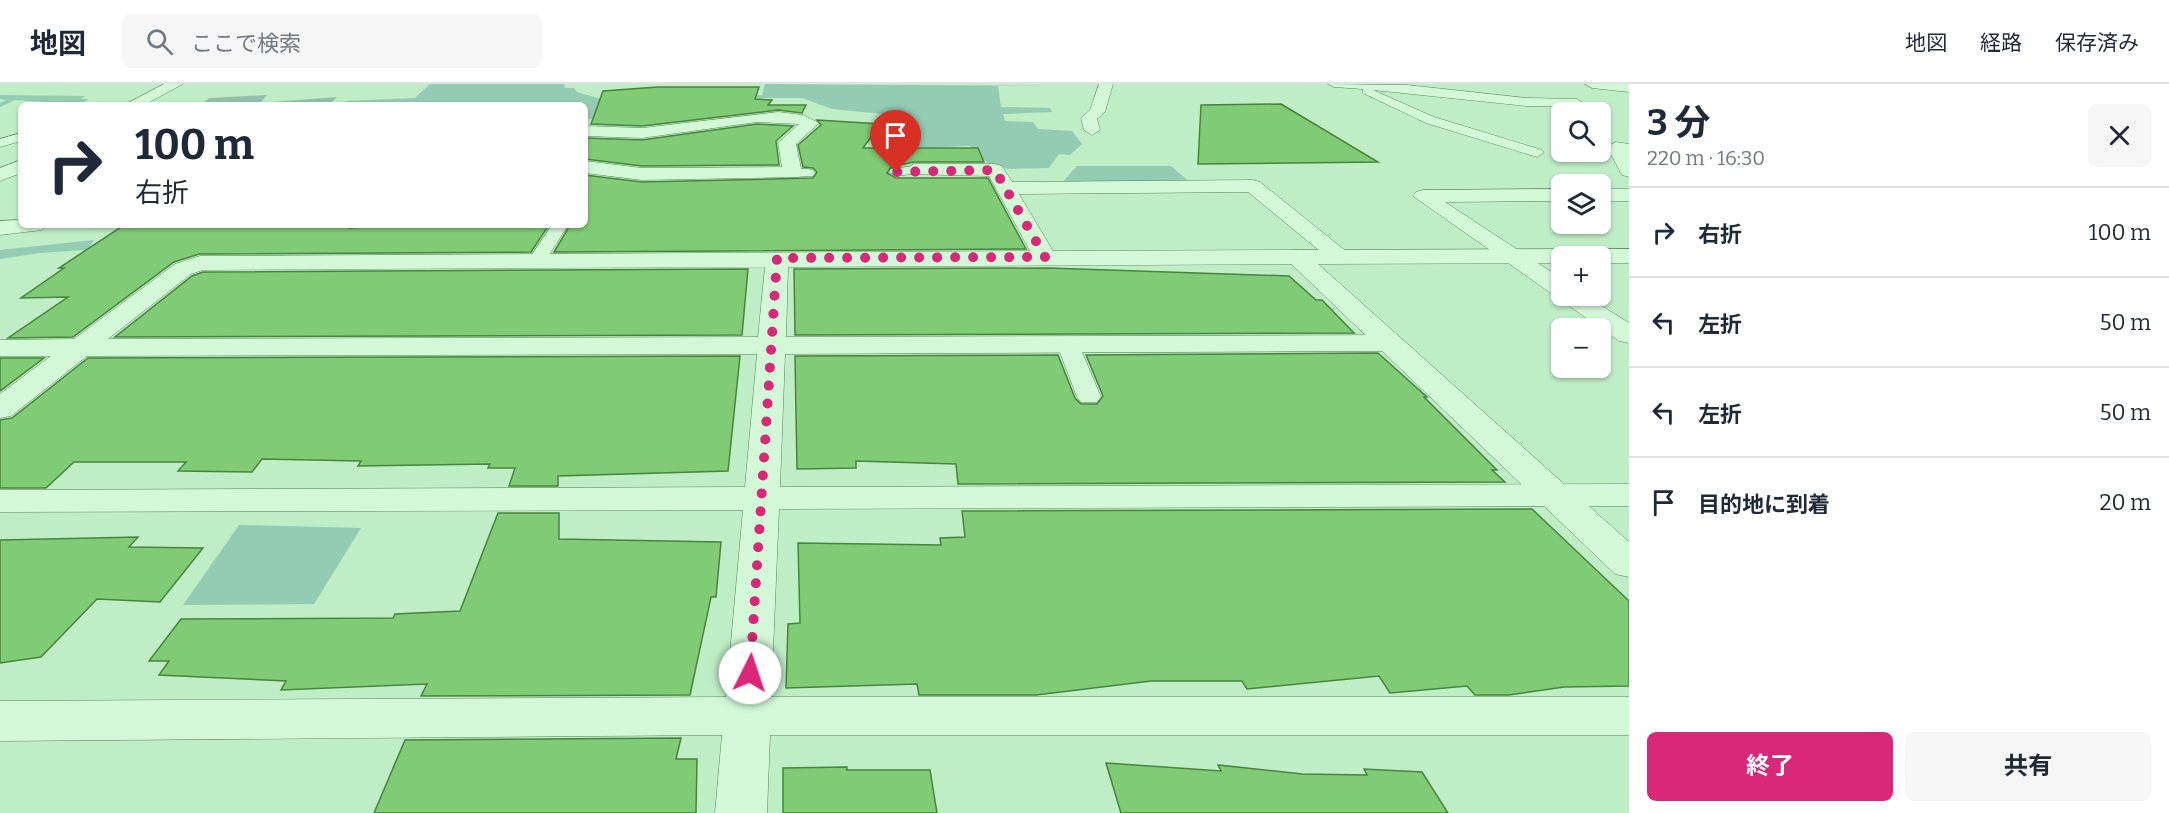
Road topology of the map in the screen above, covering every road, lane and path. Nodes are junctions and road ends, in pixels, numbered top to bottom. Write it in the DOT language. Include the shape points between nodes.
graph roads {
  1 [pos="176,84"];
  2 [pos="1106,84"];
  3 [pos="1334,84"];
  4 [pos="1592,84"];
  5 [pos="1356,86"];
  6 [pos="1629,88"];
  7 [pos="138,102"];
  8 [pos="1551,102"];
  9 [pos="1092,130"];
  10 [pos="588,131"];
  11 [pos="18,138"];
  12 [pos="0,142"];
  13 [pos="1629,149"];
  14 [pos="1537,153"];
  15 [pos="18,167"];
  16 [pos="588,167"];
  17 [pos="905,171"];
  18 [pos="1629,171"];
  19 [pos="0,176"];
  20 [pos="18,178"];
  21 [pos="1005,188"];
  22 [pos="1551,195"];
  23 [pos="1611,195"];
  24 [pos="1629,195"];
  25 [pos="18,226"];
  26 [pos="0,228"];
  27 [pos="558,228"];
  28 [pos="1296,256"];
  29 [pos="1340,256"];
  30 [pos="1509,256"];
  31 [pos="1629,256"];
  32 [pos="1045,257"];
  33 [pos="777,258"];
  34 [pos="538,259"];
  35 [pos="1551,284"];
  36 [pos="1585,306"];
  37 [pos="1629,334"];
  38 [pos="1390,344"];
  39 [pos="1068,345"];
  40 [pos="771,346"];
  41 [pos="81,347"];
  42 [pos="0,348"];
  43 [pos="1089,397"];
  44 [pos="0,409"];
  45 [pos="1554,495"];
  46 [pos="1629,495"];
  47 [pos="762,499"];
  48 [pos="0,501"];
  49 [pos="1629,564"];
  50 [pos="747,716"];
  51 [pos="1629,716"];
  52 [pos="0,721"];
  53 [pos="741,813"];
  1 -- 7 [label="street"];
  2 -- 9 [label="street" via="1097,112 1089,118"];
  3 -- 5 [label="lane"];
  4 -- 6 [label="street"];
  5 -- 8 [label="lane"];
  5 -- 14 [label="lane" via="1430,120"];
  10 -- 16 [label="street" via="630,133 742,118 802,118 811,123 787,143 800,173 642,174"];
  11 -- 12 [label="lane"];
  13 -- 18 [label="street" via="1616,147"];
  15 -- 19 [label="street"];
  17 -- 21 [label="street" via="995,170"];
  19 -- 20 [label="street"];
  21 -- 29 [label="street" via="1253,186"];
  21 -- 32 [label="street"];
  22 -- 30 [label="street" via="1423,196"];
  23 -- 24 [label="street"];
  25 -- 26 [label="street"];
  27 -- 34 [label="lane"];
  28 -- 29 [label="street"];
  28 -- 32 [label="street"];
  28 -- 38 [label="street"];
  29 -- 30 [label="street"];
  30 -- 31 [label="street"];
  30 -- 35 [label="street"];
  32 -- 33 [label="street"];
  33 -- 34 [label="street"];
  33 -- 40 [label="street"];
  34 -- 41 [label="street" via="200,262 183,269"];
  36 -- 37 [label="street"];
  38 -- 39 [label="street"];
  38 -- 45 [label="street"];
  39 -- 40 [label="street"];
  39 -- 43 [label="lane"];
  40 -- 41 [label="street"];
  40 -- 47 [label="street"];
  41 -- 42 [label="street"];
  41 -- 44 [label="street"];
  45 -- 46 [label="street"];
  45 -- 47 [label="street"];
  45 -- 49 [label="street"];
  47 -- 48 [label="street"];
  47 -- 50 [label="street"];
  50 -- 51 [label="street"];
  50 -- 52 [label="street"];
  50 -- 53 [label="street"];
}
